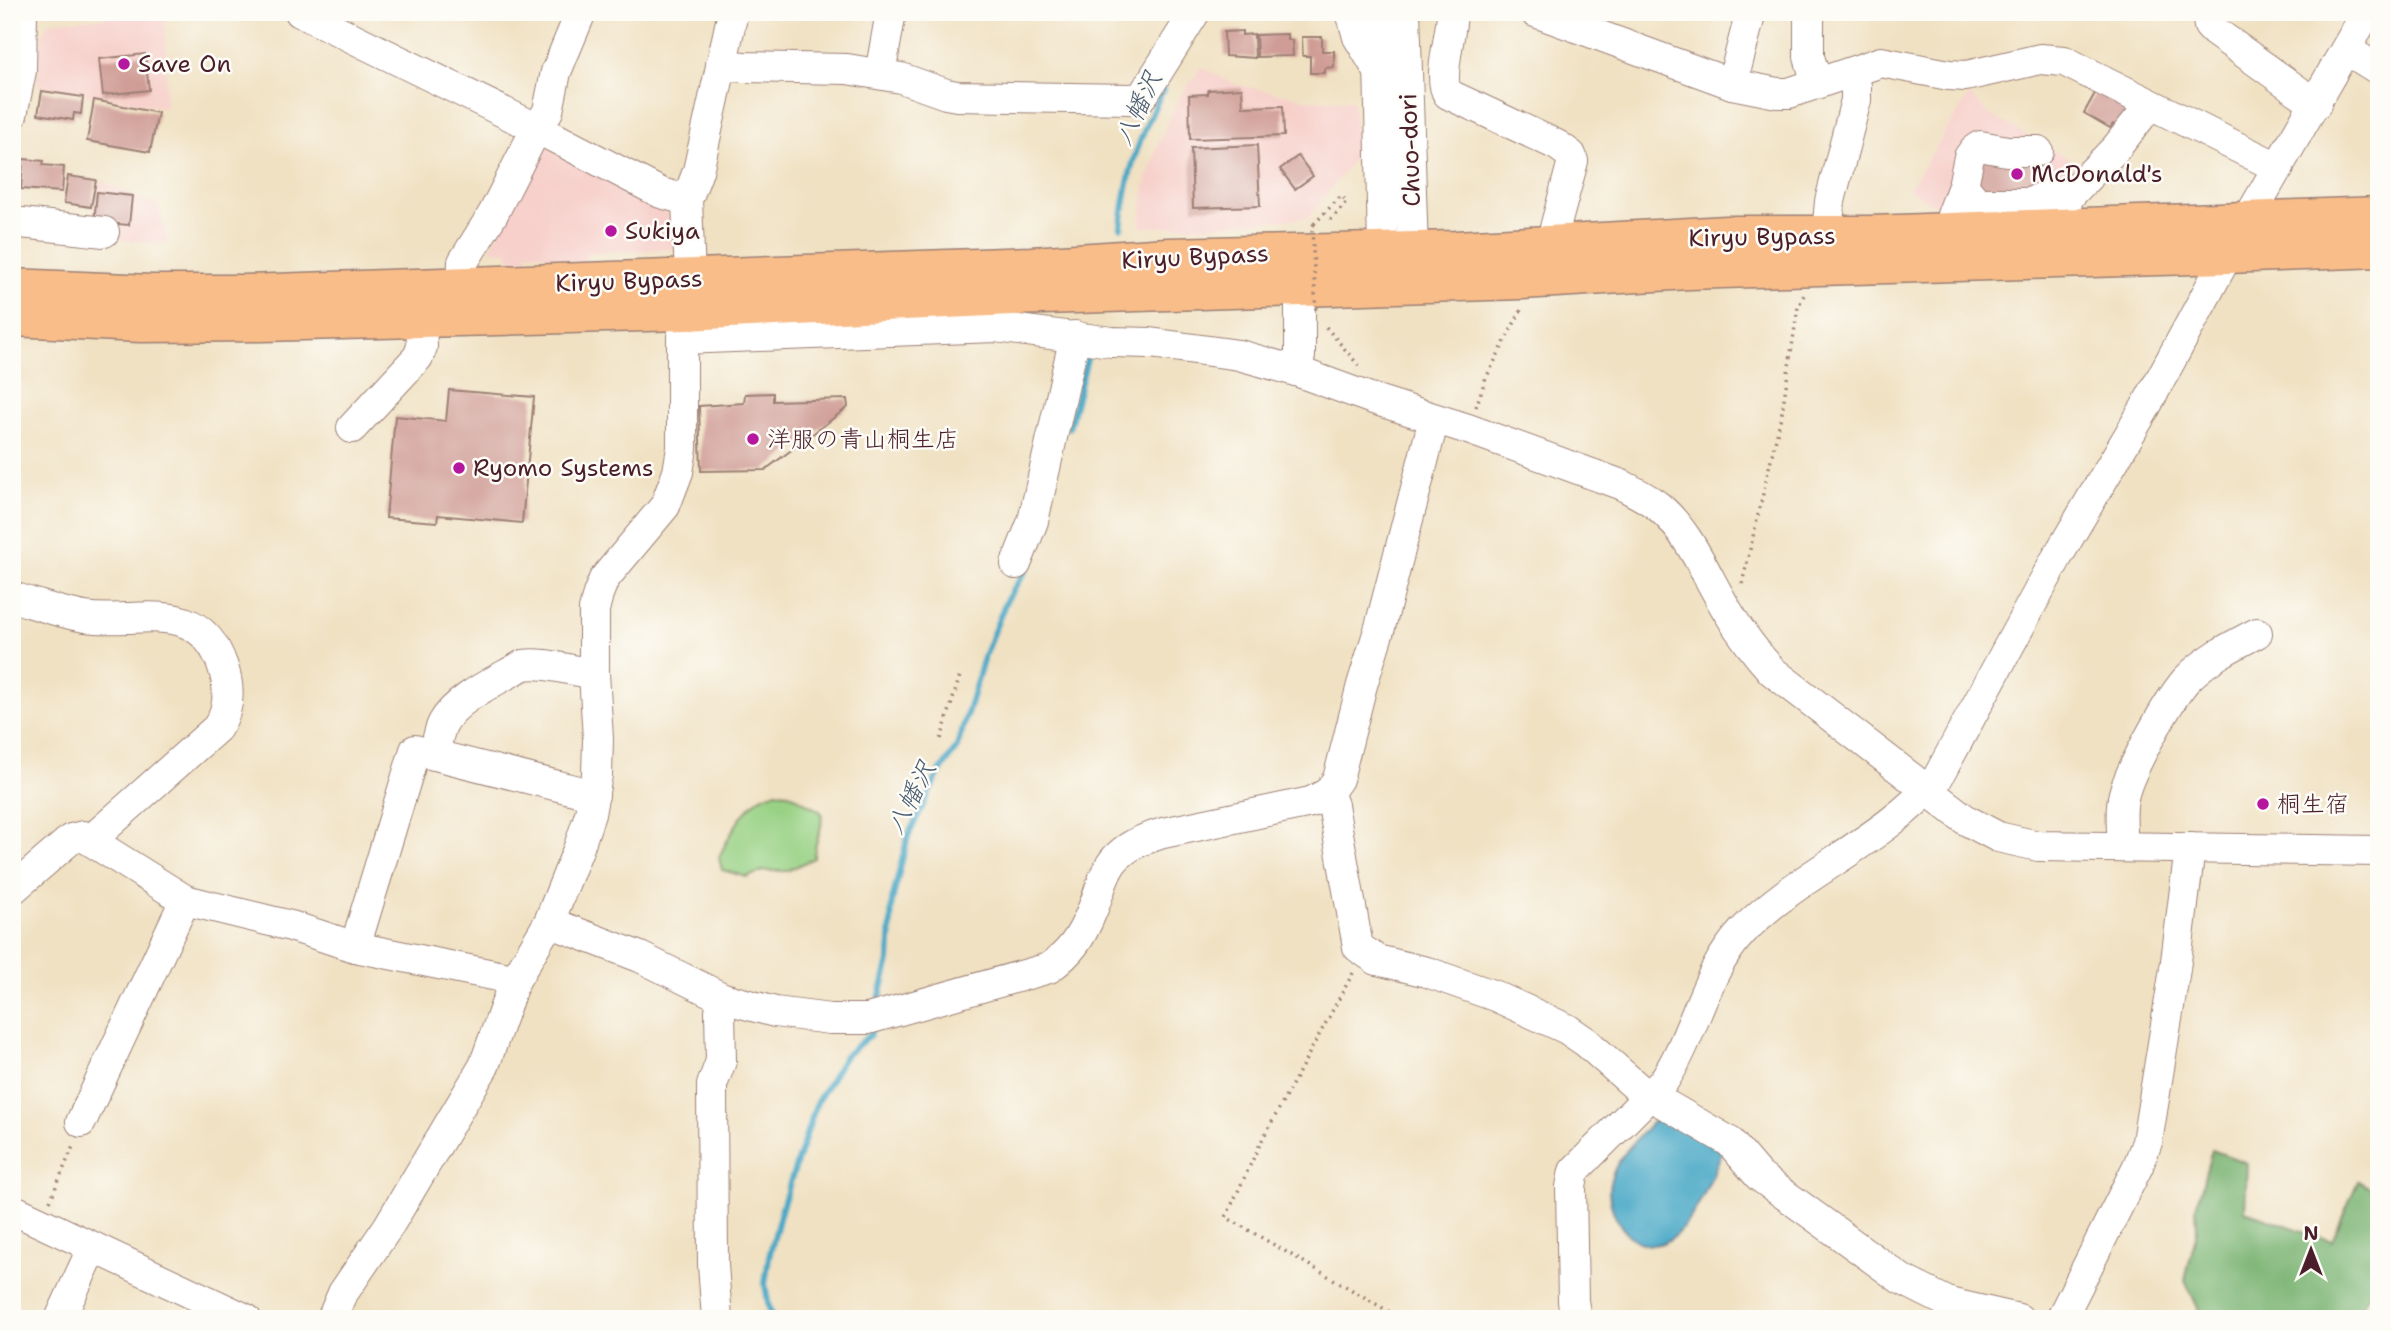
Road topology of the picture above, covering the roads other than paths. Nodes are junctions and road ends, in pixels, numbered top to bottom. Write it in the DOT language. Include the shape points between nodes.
graph roads {
  1 [pos="300,12"];
  2 [pos="581,12"];
  3 [pos="733,12"];
  4 [pos="891,12"];
  5 [pos="1195,12"];
  6 [pos="1351,12"];
  7 [pos="1378,12"];
  8 [pos="1405,12"];
  9 [pos="1452,12"];
  10 [pos="1535,12"];
  11 [pos="1751,12"];
  12 [pos="1808,12"];
  13 [pos="2212,12"];
  14 [pos="2367,12"];
  15 [pos="25,14"];
  16 [pos="1603,23"];
  17 [pos="2347,50"];
  18 [pos="721,65"];
  19 [pos="2379,71"];
  20 [pos="1853,72"];
  21 [pos="1380,73"];
  22 [pos="880,74"];
  23 [pos="1732,83"];
  24 [pos="1817,83"];
  25 [pos="2316,104"];
  26 [pos="2150,105"];
  27 [pos="12,115"];
  28 [pos="538,129"];
  29 [pos="2038,151"];
  30 [pos="2279,168"];
  31 [pos="1963,186"];
  32 [pos="687,200"];
  33 [pos="2069,210"];
  34 [pos="1952,215"];
  35 [pos="2379,216"];
  36 [pos="2248,221"];
  37 [pos="12,222"];
  38 [pos="104,232"];
  39 [pos="1826,235"];
  40 [pos="1556,245"];
  41 [pos="2379,248"];
  42 [pos="2228,254"];
  43 [pos="1398,262"];
  44 [pos="462,287"];
  45 [pos="1300,287"];
  46 [pos="12,288"];
  47 [pos="686,310"];
  48 [pos="12,317"];
  49 [pos="421,319"];
  50 [pos="1086,338"];
  51 [pos="1296,371"];
  52 [pos="1434,419"];
  53 [pos="352,428"];
  54 [pos="1016,564"];
  55 [pos="12,597"];
  56 [pos="2257,633"];
  57 [pos="594,673"];
  58 [pos="434,755"];
  59 [pos="1927,791"];
  60 [pos="1328,793"];
  61 [pos="594,795"];
  62 [pos="91,840"];
  63 [pos="2123,846"];
  64 [pos="2190,848"];
  65 [pos="2379,851"];
  66 [pos="12,890"];
  67 [pos="185,900"];
  68 [pos="549,922"];
  69 [pos="355,947"];
  70 [pos="514,982"];
  71 [pos="723,998"];
  72 [pos="1651,1096"];
  73 [pos="81,1122"];
  74 [pos="12,1209"];
  75 [pos="93,1247"];
  76 [pos="1945,1311"];
  77 [pos="60,1319"];
  78 [pos="246,1319"];
  79 [pos="332,1319"];
  80 [pos="717,1319"];
  81 [pos="1576,1319"];
  82 [pos="2019,1319"];
  83 [pos="2061,1319"];
  1 -- 28 [label="street"];
  2 -- 28 [label="street"];
  3 -- 18 [label="street"];
  4 -- 22 [label="street"];
  5 -- 22 [label="street" via="1140,98 957,96"];
  6 -- 21 [label="street" via="1358,37"];
  7 -- 21 [label="street"];
  8 -- 43 [label="street, Chuo-dori"];
  9 -- 40 [label="street" via="1443,76 1448,94 1572,155 1555,228"];
  10 -- 16 [label="street"];
  11 -- 23 [label="street"];
  12 -- 24 [label="street" via="1809,57"];
  13 -- 25 [label="street" via="2208,19 2214,31"];
  14 -- 17 [label="street"];
  15 -- 27 [label="street"];
  16 -- 23 [label="street"];
  17 -- 19 [label="street"];
  17 -- 25 [label="street"];
  18 -- 22 [label="street"];
  18 -- 32 [label="street" via="698,171"];
  20 -- 24 [label="street"];
  20 -- 26 [label="street" via="1881,62 1966,76 2053,59 2076,66"];
  20 -- 39 [label="street" via="1856,100"];
  21 -- 43 [label="street"];
  23 -- 24 [label="street" via="1777,93"];
  25 -- 30 [label="street"];
  26 -- 30 [label="street"];
  26 -- 33 [label="street"];
  28 -- 32 [label="street" via="662,193"];
  28 -- 44 [label="street" via="463,262"];
  29 -- 31 [label="street" via="1980,146 1969,157"];
  30 -- 36 [label="street"];
  31 -- 33 [label="street" via="1982,203 2030,203 2051,192"];
  31 -- 34 [label="street"];
  32 -- 47 [label="street"];
  33 -- 36 [label="highway, Kiryu Bypass"];
  33 -- 39 [label="highway, Kiryu Bypass"];
  35 -- 36 [label="highway, Kiryu Bypass"];
  36 -- 42 [label="street"];
  37 -- 38 [label="street"];
  39 -- 40 [label="highway, Kiryu Bypass"];
  40 -- 43 [label="highway, Kiryu Bypass"];
  41 -- 42 [label="highway, Kiryu Bypass"];
  42 -- 43 [label="highway, Kiryu Bypass" via="1729,268 1522,281"];
  42 -- 59 [label="street"];
  43 -- 45 [label="highway, Kiryu Bypass"];
  43 -- 47 [label="highway, Kiryu Bypass" via="1168,257 1031,266"];
  44 -- 46 [label="highway, Kiryu Bypass" via="178,294"];
  44 -- 47 [label="highway, Kiryu Bypass"];
  45 -- 47 [label="highway, Kiryu Bypass"];
  45 -- 51 [label="street"];
  47 -- 49 [label="highway, Kiryu Bypass"];
  47 -- 50 [label="street" via="995,327"];
  47 -- 57 [label="street" via="678,472 665,506 613,566 598,594"];
  48 -- 49 [label="highway, Kiryu Bypass" via="141,323"];
  49 -- 53 [label="street" via="418,357"];
  50 -- 51 [label="street" via="1239,355"];
  50 -- 54 [label="street" via="1033,522"];
  51 -- 52 [label="street"];
  52 -- 59 [label="street" via="1622,485 1659,507 1681,531 1729,615 1772,671"];
  52 -- 60 [label="street" via="1338,779"];
  55 -- 62 [label="street" via="82,617 160,616 187,623 209,642 227,679 228,705 218,728"];
  56 -- 63 [label="street" via="2213,657 2186,681 2145,745 2123,796"];
  57 -- 58 [label="street" via="523,665 456,709 443,723"];
  57 -- 61 [label="street" via="598,740"];
  58 -- 61 [label="street"];
  58 -- 69 [label="street" via="415,750"];
  59 -- 63 [label="street" via="1966,820 2018,843"];
  59 -- 72 [label="street" via="1911,808 1780,899 1742,933 1718,966 1674,1066"];
  60 -- 71 [label="street" via="1300,805 1143,839 1112,864 1079,937 1067,955 1049,968 878,1017 849,1021 786,1014"];
  60 -- 72 [label="street" via="1358,947 1377,960 1427,972 1546,1018 1586,1042"];
  61 -- 68 [label="street"];
  62 -- 66 [label="street" via="83,836 71,839"];
  62 -- 67 [label="street"];
  63 -- 64 [label="street"];
  64 -- 65 [label="street"];
  64 -- 83 [label="street" via="2147,1142"];
  67 -- 69 [label="street"];
  67 -- 73 [label="street"];
  68 -- 70 [label="street"];
  68 -- 71 [label="street" via="640,957"];
  69 -- 70 [label="street"];
  70 -- 79 [label="street" via="484,1066 343,1293"];
  71 -- 80 [label="street" via="721,1061 712,1084"];
  72 -- 76 [label="street" via="1730,1142 1759,1176"];
  72 -- 81 [label="street" via="1574,1171"];
  74 -- 75 [label="street"];
  75 -- 77 [label="street"];
  75 -- 78 [label="street"];
  76 -- 82 [label="street"];
}
